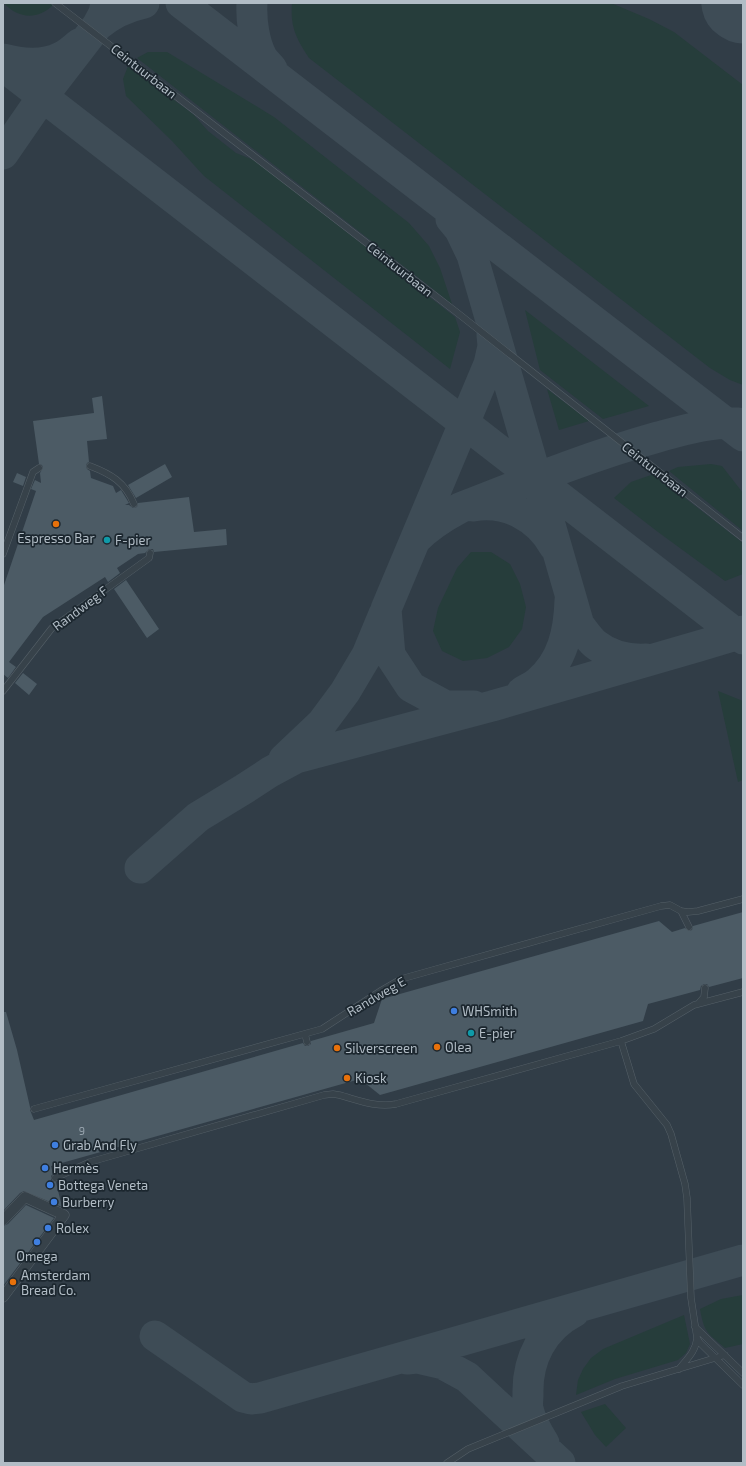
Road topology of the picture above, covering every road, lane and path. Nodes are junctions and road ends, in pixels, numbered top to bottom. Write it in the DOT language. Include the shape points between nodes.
graph roads {
  1 [pos="55,3"];
  2 [pos="90,466"];
  3 [pos="39,468"];
  4 [pos="134,504"];
  5 [pos="743,538"];
  6 [pos="150,553"];
  7 [pos="3,554"];
  8 [pos="3,691"];
  9 [pos="743,899"];
  10 [pos="681,911"];
  11 [pos="689,927"];
  12 [pos="705,988"];
  13 [pos="743,992"];
  14 [pos="698,1004"];
  15 [pos="305,1034"];
  16 [pos="621,1041"];
  17 [pos="307,1042"];
  18 [pos="34,1109"];
  19 [pos="55,1178"];
  20 [pos="3,1220"];
  21 [pos="3,1297"];
  22 [pos="695,1327"];
  23 [pos="697,1338"];
  24 [pos="725,1356"];
  25 [pos="715,1358"];
  26 [pos="679,1369"];
  27 [pos="743,1373"];
  28 [pos="743,1385"];
  29 [pos="448,1463"];
  1 -- 5 [label="lane, Ceintuurbaan"];
  2 -- 4 [label="lane" via="110,474 124,486"];
  3 -- 7 [label="lane" via="33,472"];
  6 -- 8 [label="lane, Randweg F" via="149,558 52,628"];
  9 -- 10 [label="lane, Randweg E" via="698,912"];
  10 -- 11 [label="lane"];
  10 -- 15 [label="lane, Randweg E" via="670,905 661,906 402,979 322,1029"];
  12 -- 14 [label="lane" via="704,997"];
  13 -- 14 [label="lane"];
  14 -- 16 [label="lane" via="654,1029"];
  15 -- 17 [label="lane"];
  15 -- 18 [label="lane, Randweg E"];
  16 -- 19 [label="lane" via="392,1105 375,1105 321,1093 90,1162"];
  16 -- 22 [label="lane" via="634,1084 667,1125 685,1184"];
  20 -- 21 [label="street" via="25,1197 64,1215"];
  22 -- 23 [label="lane"];
  22 -- 24 [label="lane"];
  23 -- 25 [label="lane"];
  23 -- 26 [label="lane" via="693,1352"];
  24 -- 25 [label="lane"];
  24 -- 27 [label="lane"];
  25 -- 26 [label="lane"];
  25 -- 28 [label="lane"];
  26 -- 29 [label="lane" via="614,1388 468,1449"];
}
